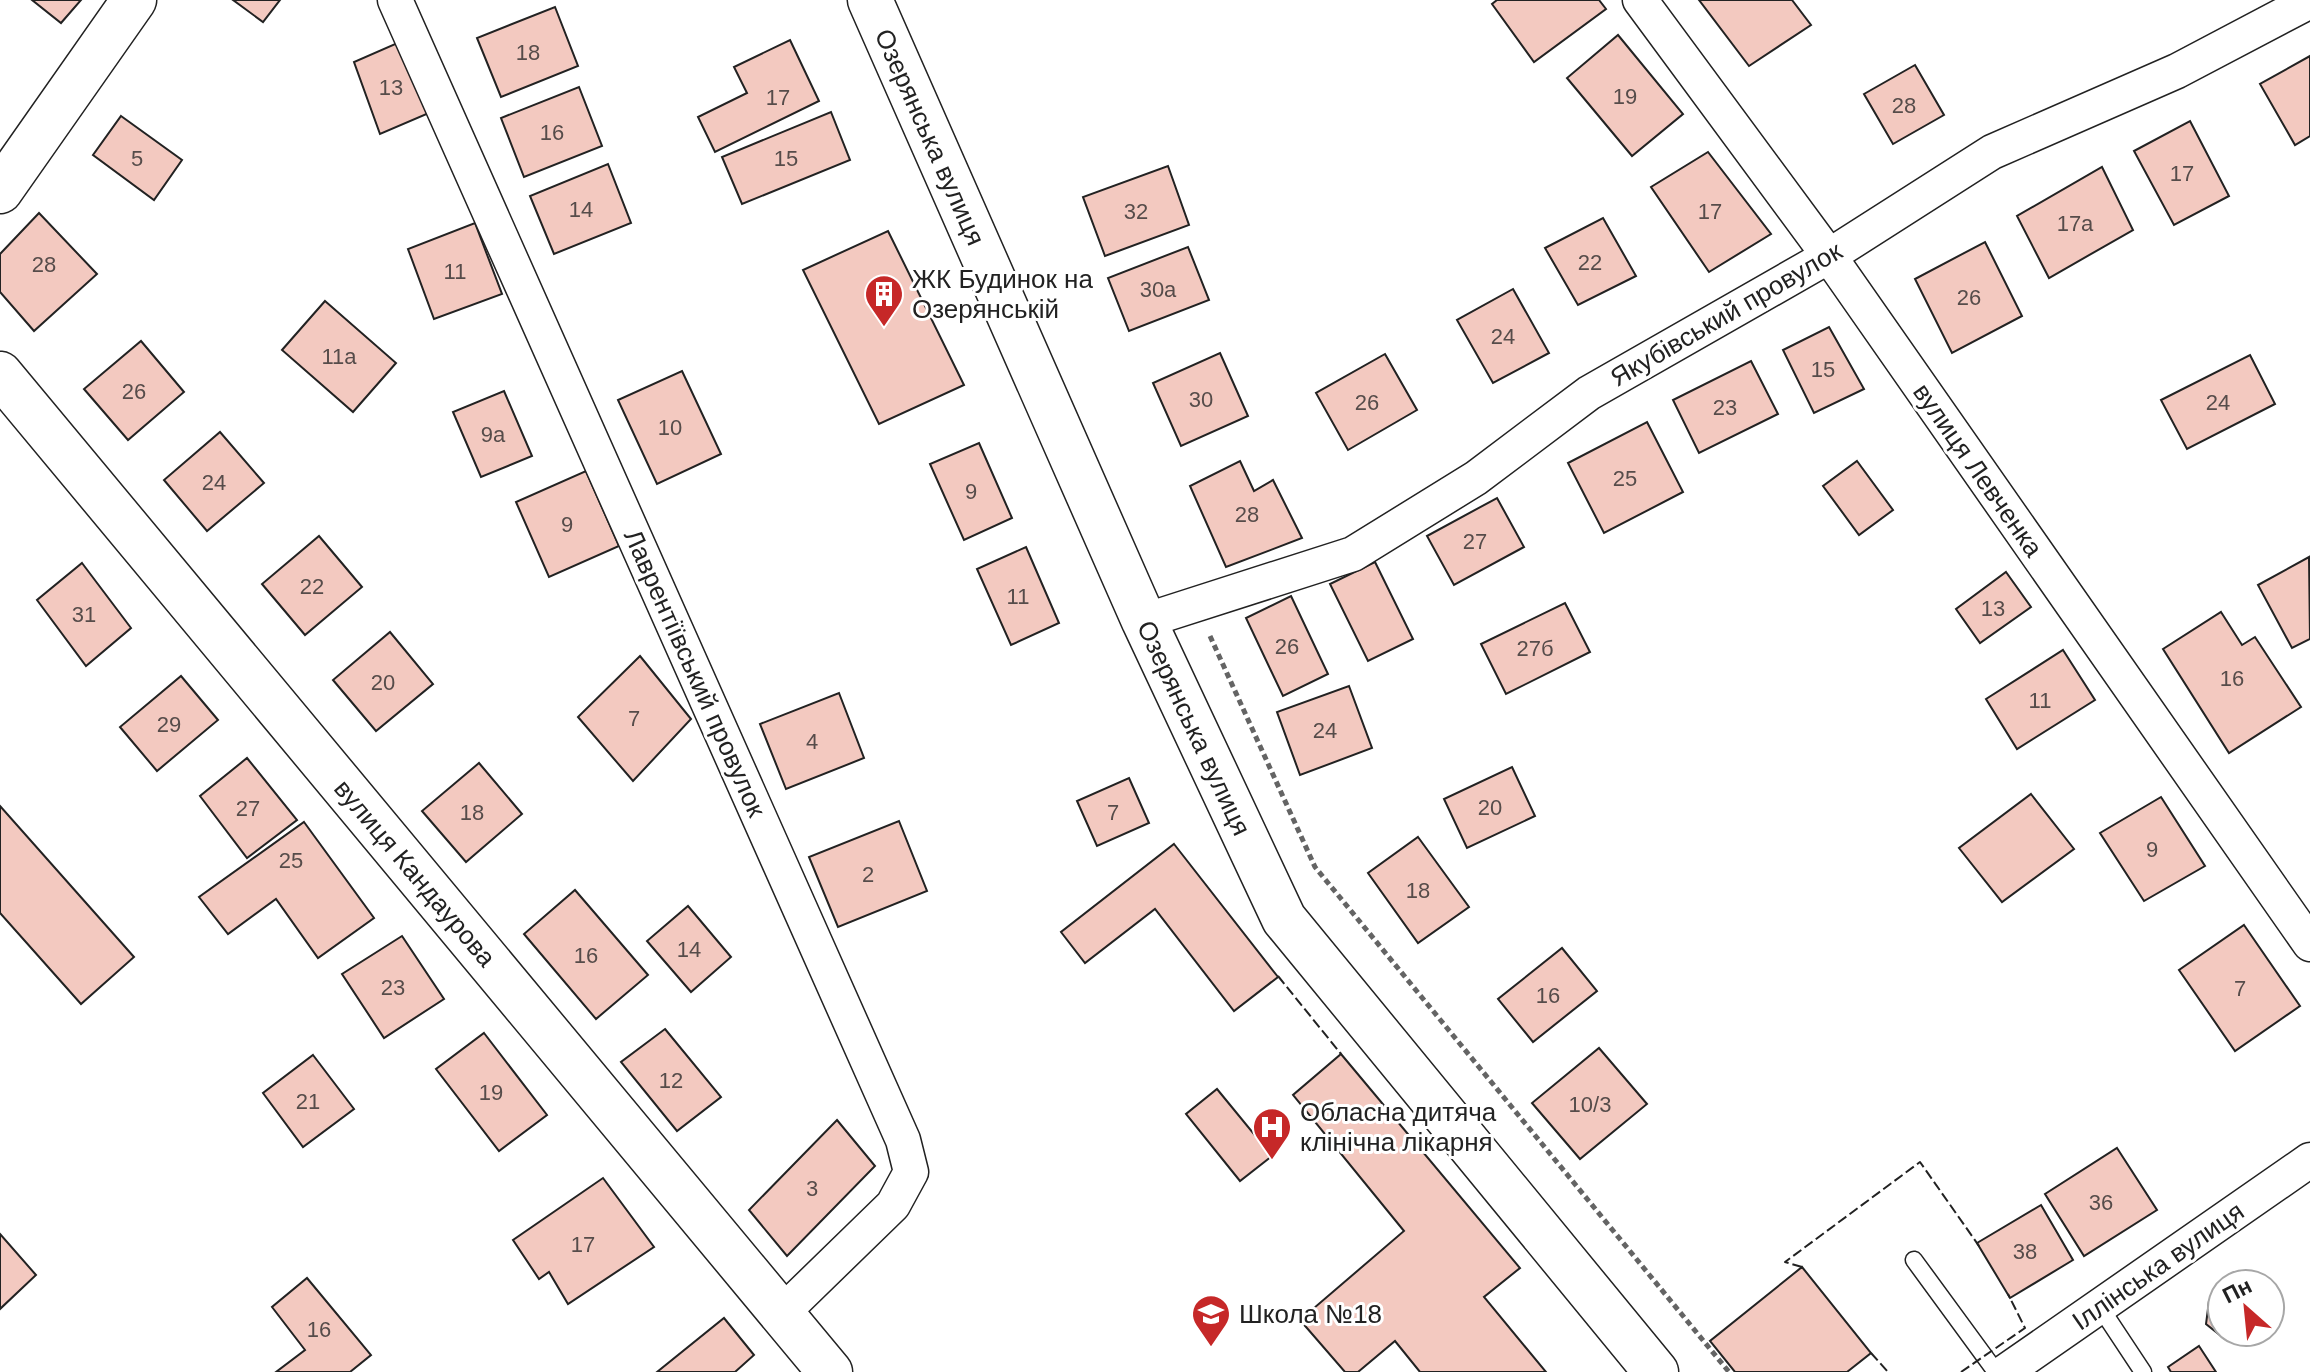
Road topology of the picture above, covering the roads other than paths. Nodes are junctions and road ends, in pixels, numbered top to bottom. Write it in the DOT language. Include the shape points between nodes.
graph roads {
  1 [pos="134,0"];
  2 [pos="395,0"];
  3 [pos="870,0"];
  4 [pos="1640,0"];
  5 [pos="2310,1"];
  6 [pos="0,191"];
  7 [pos="1829,256"];
  8 [pos="0,374"];
  9 [pos="1144,621"];
  10 [pos="2310,944"];
  11 [pos="2310,1160"];
  12 [pos="1914,1260"];
  13 [pos="2100,1307"];
  14 [pos="782,1313"];
  15 [pos="830,1372"];
  16 [pos="1656,1372"];
  17 [pos="1996,1372"];
  18 [pos="2005,1372"];
  19 [pos="2143,1372"];
  1 -- 6 [label="main road"];
  2 -- 14 [label="street, Лаврентіївський провулок" via="903,1140 911,1172 893,1205"];
  3 -- 9 [label="main road, Озерянська вулиця"];
  4 -- 7 [label="street, вулиця Левченка"];
  5 -- 7 [label="street, Якубівський провулок" via="2177,71 1992,152"];
  7 -- 9 [label="street, Якубівський провулок" via="1589,393 1476,478 1353,554"];
  7 -- 10 [label="street, вулиця Левченка"];
  8 -- 14 [label="main road, вулиця Кандаурова"];
  9 -- 16 [label="main road, Озерянська вулиця" via="1284,919"];
  11 -- 13 [label="street, Іллінська вулиця"];
  12 -- 17 [label="lane"];
  13 -- 18 [label="street, Іллінська вулиця"];
  13 -- 19 [label="lane"];
  14 -- 15 [label="main road, вулиця Кандаурова"];
}
